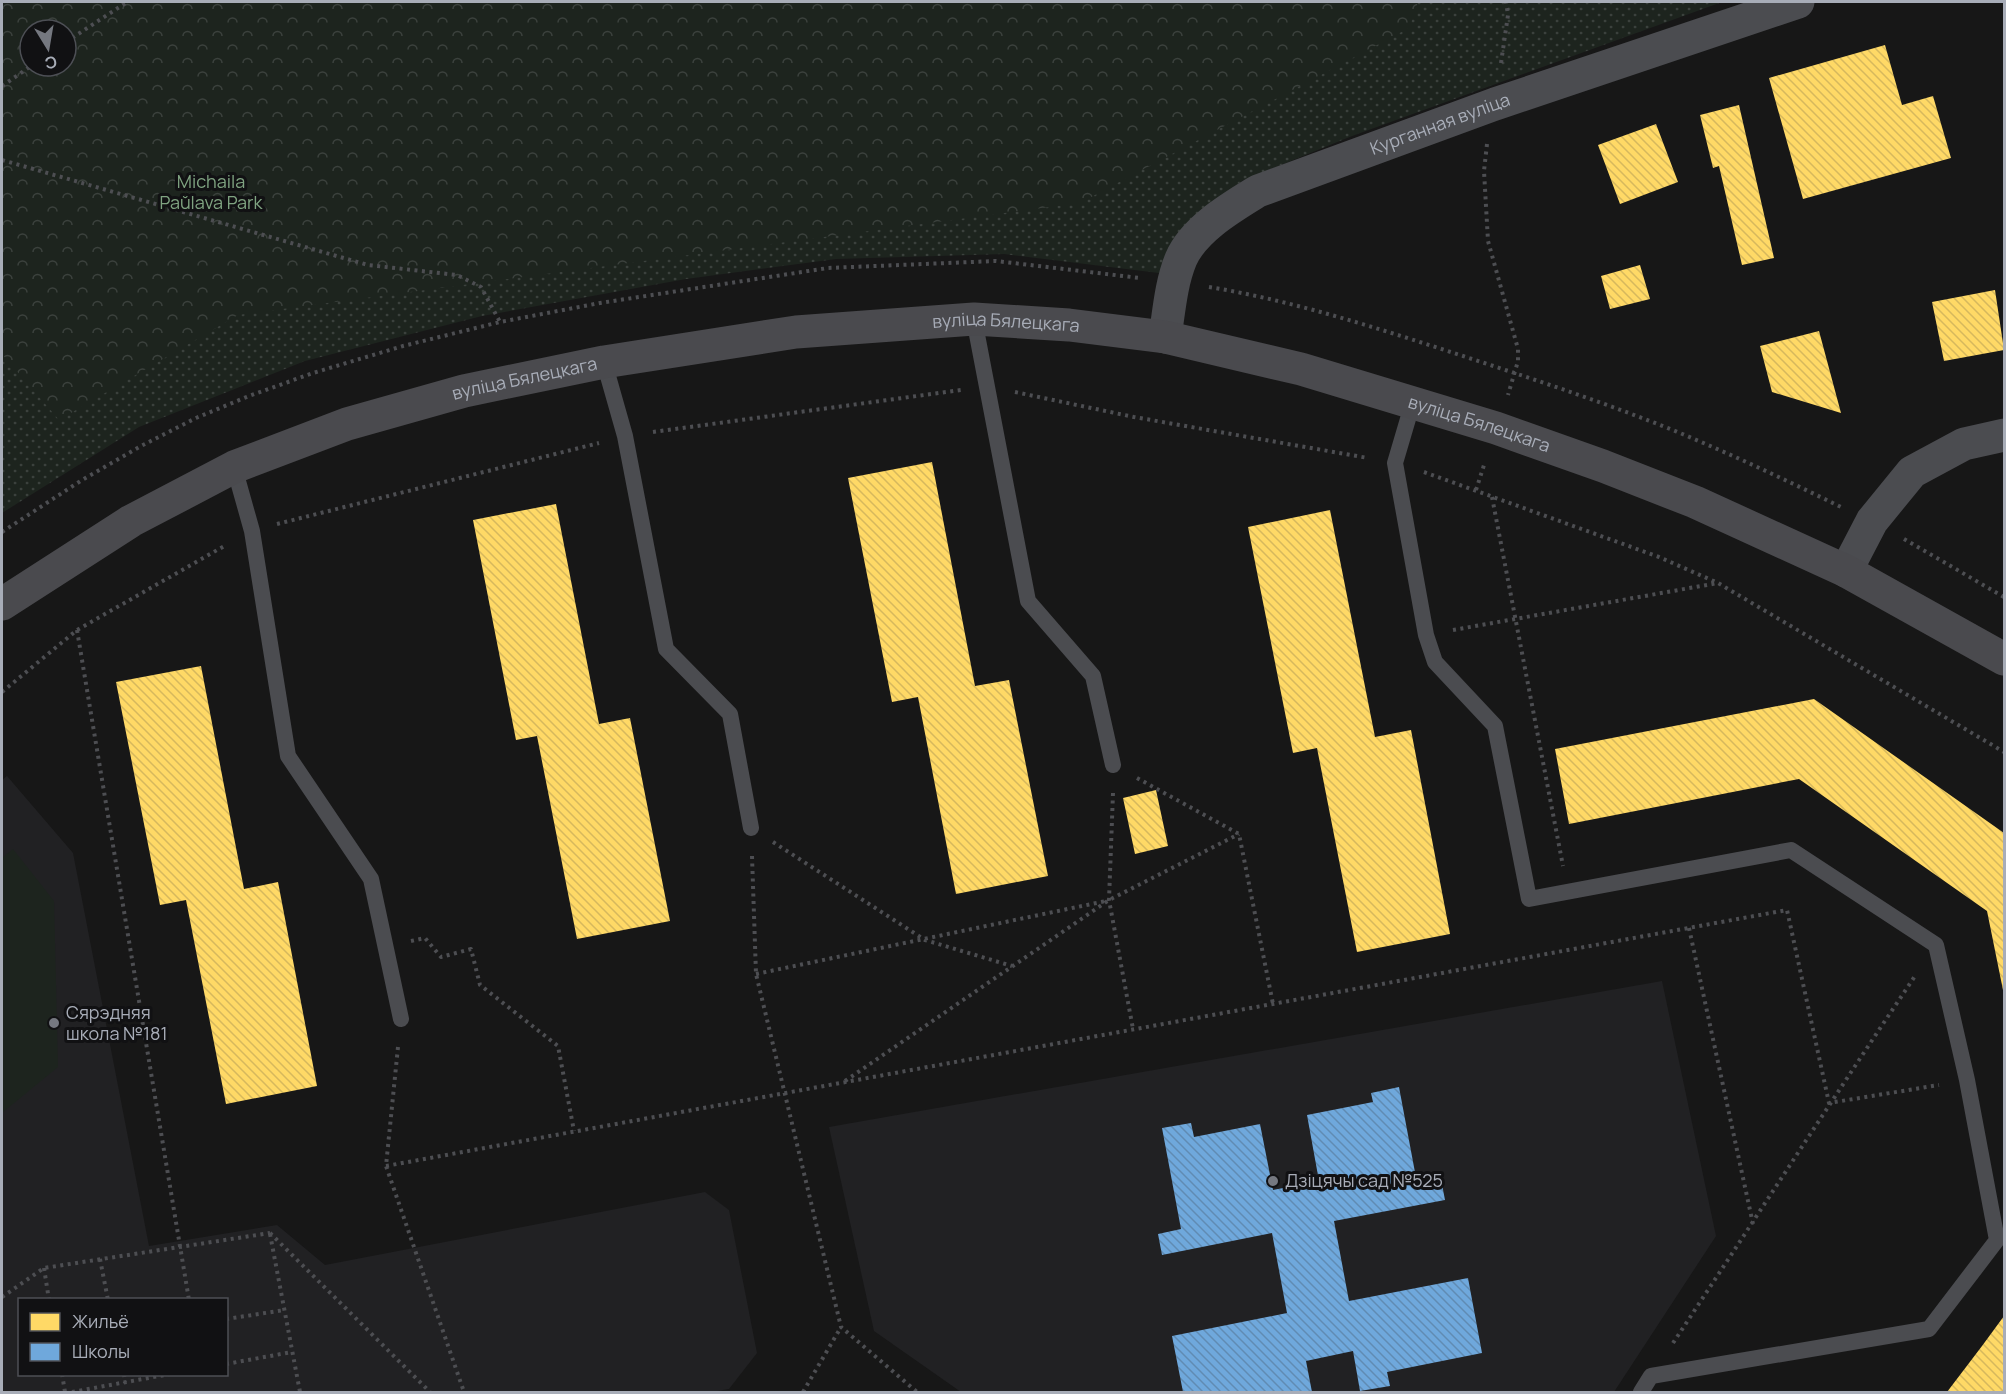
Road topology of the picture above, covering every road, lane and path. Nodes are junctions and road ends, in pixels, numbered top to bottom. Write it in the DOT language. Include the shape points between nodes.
graph roads {
  1 [pos="127,2"];
  2 [pos="1506,2"];
  3 [pos="1798,2"];
  4 [pos="78,34"];
  5 [pos="18,75"];
  6 [pos="2,86"];
  7 [pos="1495,104"];
  8 [pos="2,160"];
  9 [pos="974,319"];
  10 [pos="501,322"];
  11 [pos="1164,337"];
  12 [pos="604,362"];
  13 [pos="1506,401"];
  14 [pos="1413,402"];
  15 [pos="2004,435"];
  16 [pos="1487,455"];
  17 [pos="234,467"];
  18 [pos="1476,490"];
  19 [pos="1492,496"];
  20 [pos="1846,571"];
  21 [pos="1718,583"];
  22 [pos="2,604"];
  23 [pos="1515,618"];
  24 [pos="77,630"];
  25 [pos="1426,635"];
  26 [pos="2004,659"];
  27 [pos="1113,765"];
  28 [pos="751,828"];
  29 [pos="1239,834"];
  30 [pos="1568,892"];
  31 [pos="1109,900"];
  32 [pos="1689,928"];
  33 [pos="925,940"];
  34 [pos="1936,945"];
  35 [pos="387,946"];
  36 [pos="1012,966"];
  37 [pos="756,974"];
  38 [pos="1273,1004"];
  39 [pos="401,1019"];
  40 [pos="1133,1029"];
  41 [pos="1967,1080"];
  42 [pos="842,1083"];
  43 [pos="785,1093"];
  44 [pos="1829,1103"];
  45 [pos="574,1131"];
  46 [pos="386,1166"];
  47 [pos="1753,1224"];
  48 [pos="270,1233"];
  49 [pos="180,1247"];
  50 [pos="100,1260"];
  51 [pos="44,1268"];
  52 [pos="2,1297"];
  53 [pos="49,1298"];
  54 [pos="108,1298"];
  55 [pos="189,1298"];
  56 [pos="285,1310"];
  57 [pos="228,1319"];
  58 [pos="842,1327"];
  59 [pos="292,1352"];
  60 [pos="228,1364"];
  61 [pos="62,1376"];
  62 [pos="124,1376"];
  63 [pos="160,1376"];
  64 [pos="1651,1376"];
  65 [pos="125,1383"];
  66 [pos="64,1392"];
  67 [pos="72,1392"];
  68 [pos="300,1392"];
  69 [pos="430,1392"];
  70 [pos="464,1392"];
  71 [pos="803,1392"];
  72 [pos="917,1392"];
  73 [pos="1641,1392"];
  1 -- 4 [label="path"];
  2 -- 7 [label="path" via="1508,15"];
  3 -- 7 [label="street, Курганная вуліца"];
  5 -- 6 [label="path"];
  7 -- 11 [label="street, Курганная вуліца" via="1258,191 1229,210 1206,228 1182,256"];
  7 -- 13 [label="path" via="1484,171 1487,228 1518,349"];
  8 -- 10 [label="path" via="368,265 457,275 481,287"];
  9 -- 11 [label="street, вуліца Бялецкага"];
  9 -- 12 [label="street, вуліца Бялецкага" via="796,332"];
  9 -- 27 [label="lane" via="1028,601 1093,676"];
  11 -- 14 [label="street, вуліца Бялецкага" via="1301,369"];
  12 -- 17 [label="street, вуліца Бялецкага" via="464,391 347,424"];
  12 -- 28 [label="lane" via="625,436 666,649 729,714"];
  14 -- 20 [label="street, вуліца Бялецкага" via="1648,483"];
  14 -- 25 [label="lane" via="1395,463"];
  15 -- 20 [label="street" via="1964,444 1912,472 1872,521"];
  16 -- 18 [label="path"];
  17 -- 22 [label="street, вуліца Бялецкага" via="131,521"];
  17 -- 35 [label="lane" via="252,531 288,756 371,879"];
  19 -- 23 [label="path"];
  20 -- 26 [label="street, вуліца Бялецкага"];
  21 -- 23 [label="path"];
  23 -- 25 [label="path"];
  23 -- 30 [label="path"];
  24 -- 49 [label="path"];
  25 -- 30 [label="lane" via="1435,662 1495,726 1529,899"];
  27 -- 29 [label="path"];
  27 -- 31 [label="path"];
  28 -- 33 [label="path"];
  28 -- 37 [label="path"];
  29 -- 31 [label="path"];
  29 -- 38 [label="path"];
  30 -- 34 [label="lane" via="1791,850"];
  31 -- 33 [label="path"];
  31 -- 36 [label="path"];
  31 -- 40 [label="path"];
  32 -- 38 [label="path"];
  32 -- 44 [label="path" via="1787,910"];
  32 -- 47 [label="path"];
  33 -- 36 [label="path"];
  33 -- 37 [label="path"];
  34 -- 41 [label="lane"];
  34 -- 44 [label="path"];
  35 -- 39 [label="lane"];
  35 -- 45 [label="path" via="425,939 441,957 471,949 480,985 558,1046"];
  36 -- 42 [label="path"];
  37 -- 43 [label="path"];
  38 -- 40 [label="path"];
  39 -- 46 [label="path"];
  40 -- 42 [label="path"];
  41 -- 44 [label="path"];
  41 -- 64 [label="lane" via="1997,1240 1929,1329"];
  42 -- 43 [label="path"];
  43 -- 45 [label="path"];
  43 -- 58 [label="path"];
  44 -- 47 [label="path"];
  45 -- 46 [label="path"];
  46 -- 70 [label="path"];
  47 -- 64 [label="path"];
  48 -- 49 [label="path"];
  48 -- 56 [label="path"];
  48 -- 69 [label="path"];
  49 -- 50 [label="path"];
  49 -- 55 [label="path"];
  50 -- 51 [label="path"];
  50 -- 54 [label="path"];
  51 -- 52 [label="path"];
  51 -- 53 [label="path"];
  56 -- 57 [label="path"];
  56 -- 59 [label="path"];
  58 -- 71 [label="path"];
  58 -- 72 [label="path"];
  59 -- 60 [label="path"];
  59 -- 68 [label="path"];
  61 -- 66 [label="path"];
  62 -- 65 [label="path"];
  63 -- 65 [label="path"];
  64 -- 73 [label="lane"];
  65 -- 67 [label="path"];
}
